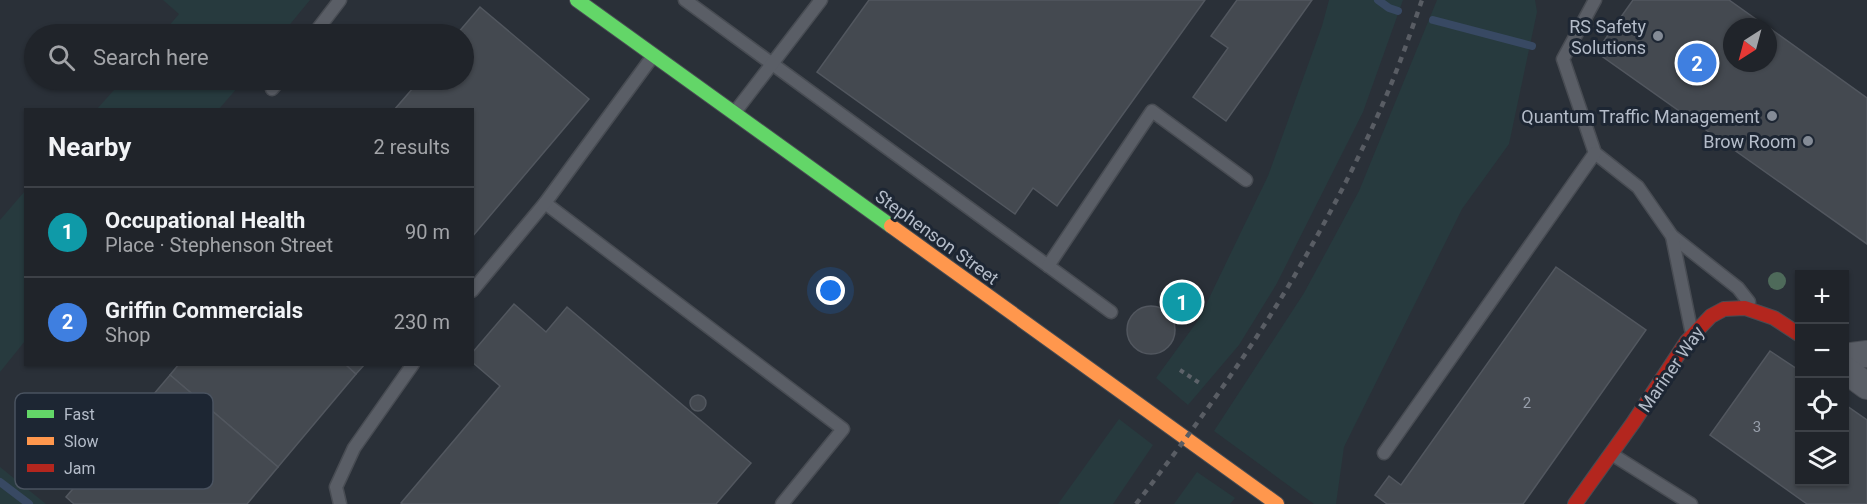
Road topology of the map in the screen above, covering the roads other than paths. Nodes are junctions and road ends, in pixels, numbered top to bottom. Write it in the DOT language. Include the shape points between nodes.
graph roads {
  1 [pos="340,0"];
  2 [pos="577,0"];
  3 [pos="685,0"];
  4 [pos="821,0"];
  5 [pos="1595,0"];
  6 [pos="322,24"];
  7 [pos="654,56"];
  8 [pos="772,62"];
  9 [pos="734,112"];
  10 [pos="1595,153"];
  11 [pos="1246,180"];
  12 [pos="545,202"];
  13 [pos="1672,236"];
  14 [pos="1048,266"];
  15 [pos="474,289"];
  16 [pos="1755,310"];
  17 [pos="1111,312"];
  18 [pos="1795,332"];
  19 [pos="1692,335"];
  20 [pos="1867,354"];
  21 [pos="1849,356"];
  22 [pos="412,366"];
  23 [pos="1849,372"];
  24 [pos="1867,386"];
  25 [pos="1384,453"];
  26 [pos="1612,455"];
  27 [pos="340,504"];
  28 [pos="782,504"];
  29 [pos="1276,504"];
  30 [pos="1575,504"];
  31 [pos="1691,504"];
  1 -- 6 [label="lane"];
  2 -- 7 [label="street, Stephenson Street"];
  3 -- 8 [label="lane"];
  4 -- 8 [label="lane"];
  5 -- 10 [label="lane" via="1563,59"];
  7 -- 9 [label="street, Stephenson Street"];
  7 -- 12 [label="lane"];
  8 -- 9 [label="lane"];
  8 -- 14 [label="lane"];
  9 -- 29 [label="street, Stephenson Street"];
  10 -- 13 [label="lane" via="1638,187"];
  10 -- 25 [label="lane"];
  11 -- 14 [label="lane" via="1152,111"];
  12 -- 15 [label="lane"];
  12 -- 28 [label="lane" via="843,429"];
  13 -- 16 [label="lane" via="1738,288"];
  13 -- 19 [label="lane"];
  14 -- 17 [label="lane"];
  16 -- 18 [label="street, Mariner Way"];
  16 -- 19 [label="street, Mariner Way" via="1727,308 1714,314"];
  19 -- 26 [label="street, Mariner Way"];
  20 -- 21 [label="street"];
  22 -- 27 [label="lane" via="354,448 336,487"];
  23 -- 24 [label="street"];
  26 -- 30 [label="street, Mariner Way"];
  26 -- 31 [label="lane"];
}
